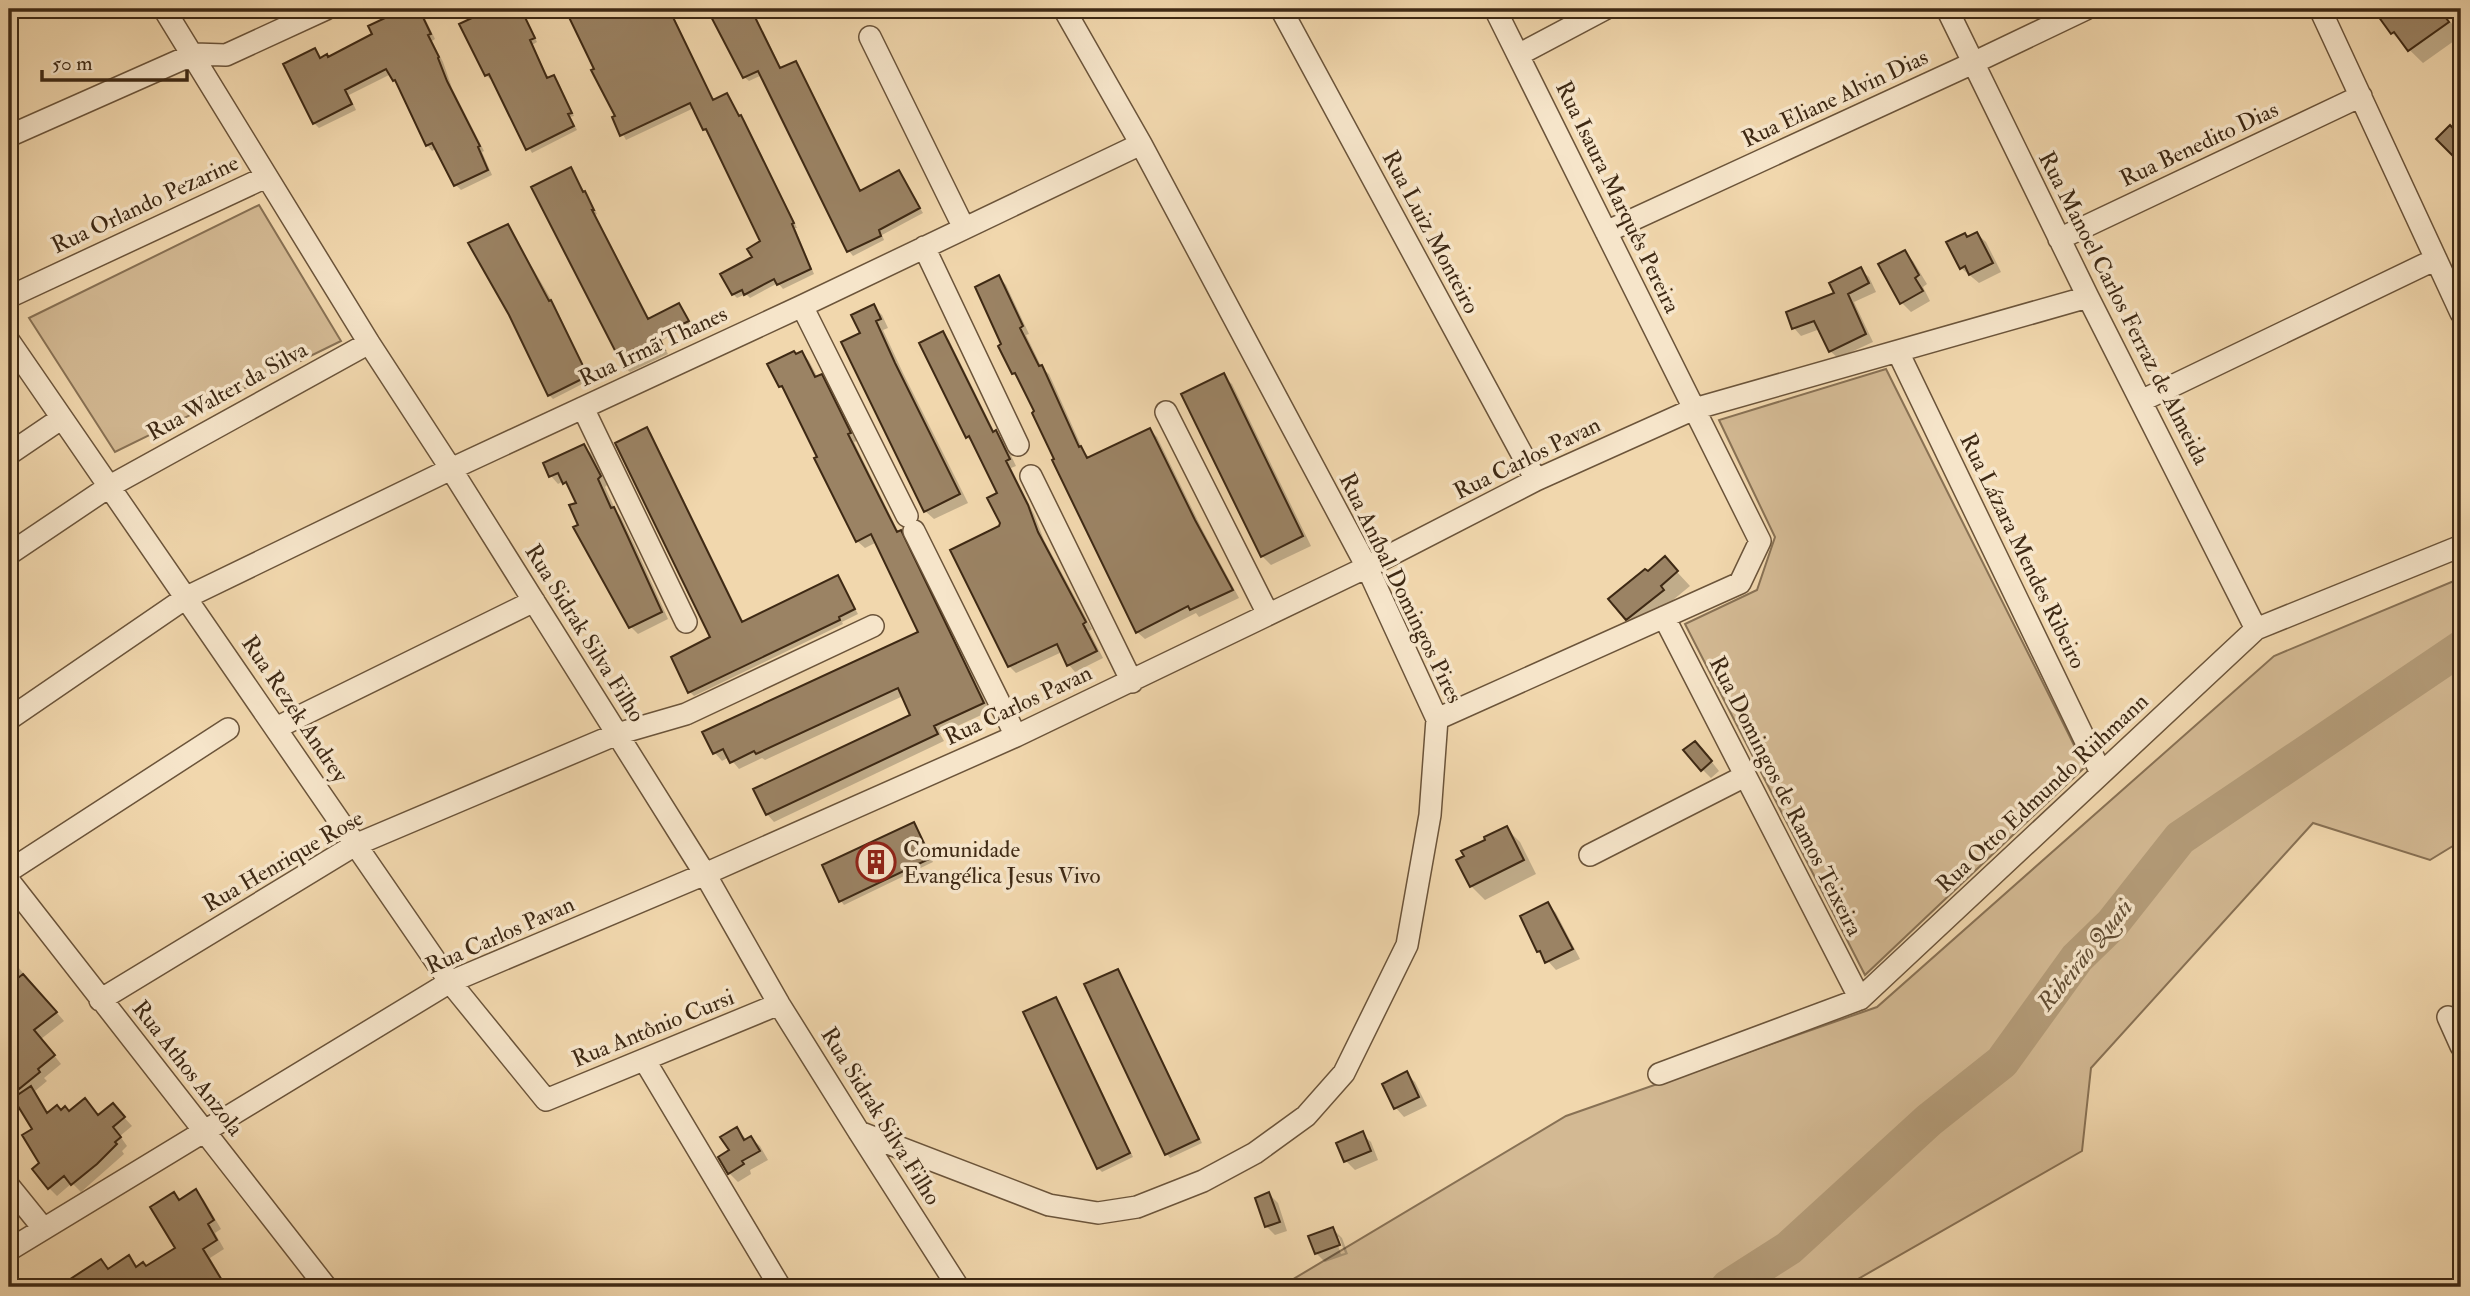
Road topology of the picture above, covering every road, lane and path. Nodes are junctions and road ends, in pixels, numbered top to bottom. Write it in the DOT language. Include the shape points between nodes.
graph roads {
  1 [pos="164,9"];
  2 [pos="326,9"];
  3 [pos="1064,9"];
  4 [pos="1281,9"];
  5 [pos="1495,9"];
  6 [pos="1605,9"];
  7 [pos="1947,9"];
  8 [pos="2086,9"];
  9 [pos="2320,9"];
  10 [pos="870,37"];
  11 [pos="194,54"];
  12 [pos="1518,55"];
  13 [pos="1973,63"];
  14 [pos="2361,96"];
  15 [pos="9,136"];
  16 [pos="1141,144"];
  17 [pos="266,177"];
  18 [pos="964,228"];
  19 [pos="1606,232"];
  20 [pos="2059,239"];
  21 [pos="924,247"];
  22 [pos="2436,259"];
  23 [pos="9,297"];
  24 [pos="2088,297"];
  25 [pos="802,306"];
  26 [pos="2461,313"];
  27 [pos="9,341"];
  28 [pos="369,343"];
  29 [pos="1898,352"];
  30 [pos="2141,401"];
  31 [pos="583,408"];
  32 [pos="1694,409"];
  33 [pos="1166,412"];
  34 [pos="62,418"];
  35 [pos="1018,445"];
  36 [pos="9,454"];
  37 [pos="451,469"];
  38 [pos="1031,475"];
  39 [pos="1536,480"];
  40 [pos="110,486"];
  41 [pos="2461,546"];
  42 [pos="9,554"];
  43 [pos="1367,568"];
  44 [pos="187,597"];
  45 [pos="534,601"];
  46 [pos="1268,614"];
  47 [pos="1664,617"];
  48 [pos="686,622"];
  49 [pos="873,626"];
  50 [pos="2256,629"];
  51 [pos="1132,682"];
  52 [pos="9,719"];
  53 [pos="1437,719"];
  54 [pos="276,728"];
  55 [pos="228,729"];
  56 [pos="617,734"];
  57 [pos="1016,736"];
  58 [pos="2101,773"];
  59 [pos="1745,776"];
  60 [pos="355,845"];
  61 [pos="1590,855"];
  62 [pos="9,871"];
  63 [pos="705,874"];
  64 [pos="9,881"];
  65 [pos="450,982"];
  66 [pos="1860,999"];
  67 [pos="100,1000"];
  68 [pos="779,1004"];
  69 [pos="2448,1017"];
  70 [pos="2461,1046"];
  71 [pos="645,1061"];
  72 [pos="1659,1074"];
  73 [pos="546,1100"];
  74 [pos="205,1131"];
  75 [pos="859,1132"];
  76 [pos="9,1186"];
  77 [pos="43,1228"];
  78 [pos="9,1250"];
  79 [pos="318,1285"];
  80 [pos="780,1287"];
  81 [pos="958,1287"];
  1 -- 11 [label="street, Rua Sidrak Silva Filho"];
  2 -- 11 [label="street" via="226,55"];
  3 -- 16 [label="street, Rua Aníbal Domingos Pires"];
  4 -- 39 [label="street, Rua Luiz Monteiro"];
  5 -- 12 [label="street, Rua Isaura Marquês Pereira"];
  6 -- 12 [label="street"];
  7 -- 13 [label="street, Rua Manoel Carlos Ferraz de Almeida"];
  8 -- 13 [label="street, Rua Eliane Alvin Dias"];
  9 -- 14 [label="street"];
  10 -- 18 [label="street"];
  11 -- 15 [label="street"];
  11 -- 17 [label="street, Rua Sidrak Silva Filho"];
  12 -- 19 [label="street, Rua Isaura Marquês Pereira"];
  13 -- 19 [label="street, Rua Eliane Alvin Dias"];
  13 -- 20 [label="street, Rua Manoel Carlos Ferraz de Almeida"];
  14 -- 20 [label="street, Rua Benedito Dias"];
  14 -- 22 [label="street"];
  16 -- 18 [label="street, Rua Irmã Thanes"];
  16 -- 43 [label="street, Rua Aníbal Domingos Pires"];
  17 -- 23 [label="street, Rua Orlando Pezarine"];
  17 -- 28 [label="street, Rua Sidrak Silva Filho"];
  18 -- 21 [label="street, Rua Irmã Thanes"];
  19 -- 32 [label="street, Rua Isaura Marquês Pereira"];
  20 -- 24 [label="street, Rua Manoel Carlos Ferraz de Almeida"];
  21 -- 25 [label="street, Rua Irmã Thanes"];
  21 -- 35 [label="street"];
  22 -- 26 [label="street"];
  22 -- 30 [label="street"];
  24 -- 29 [label="street, Rua Carlos Pavan"];
  24 -- 30 [label="street, Rua Manoel Carlos Ferraz de Almeida"];
  25 -- 31 [label="street, Rua Irmã Thanes"];
  25 -- 57 [label="street"];
  27 -- 34 [label="street, Rua Rezek Andrey"];
  28 -- 37 [label="street, Rua Sidrak Silva Filho"];
  28 -- 40 [label="street, Rua Walter da Silva"];
  29 -- 32 [label="street, Rua Carlos Pavan"];
  29 -- 58 [label="street, Rua Lázara Mendes Ribeiro"];
  30 -- 50 [label="street, Rua Manoel Carlos Ferraz de Almeida"];
  31 -- 37 [label="street, Rua Irmã Thanes"];
  31 -- 48 [label="street"];
  32 -- 39 [label="street, Rua Carlos Pavan"];
  32 -- 47 [label="street, Rua Isaura Marquês Pereira" via="1760,541 1740,583"];
  33 -- 46 [label="street"];
  34 -- 36 [label="street"];
  34 -- 40 [label="street, Rua Rezek Andrey"];
  37 -- 44 [label="street, Rua Irmã Thanes"];
  37 -- 45 [label="street, Rua Sidrak Silva Filho"];
  38 -- 51 [label="street"];
  39 -- 43 [label="street, Rua Carlos Pavan"];
  40 -- 42 [label="street, Rua Walter da Silva"];
  40 -- 44 [label="street, Rua Rezek Andrey"];
  41 -- 50 [label="street, Rua Otto Edmundo Riihmann"];
  43 -- 46 [label="street, Rua Carlos Pavan"];
  43 -- 53 [label="street, Rua Aníbal Domingos Pires"];
  44 -- 52 [label="street, Rua Irmã Thanes"];
  44 -- 54 [label="street, Rua Rezek Andrey"];
  45 -- 54 [label="street"];
  45 -- 56 [label="street, Rua Sidrak Silva Filho"];
  46 -- 51 [label="street, Rua Carlos Pavan"];
  47 -- 53 [label="street"];
  47 -- 59 [label="street, Rua Domingos de Ramos Teixeira"];
  49 -- 56 [label="street, Rua Henrique Rose" via="686,714"];
  50 -- 58 [label="street, Rua Otto Edmundo Riihmann"];
  51 -- 57 [label="street, Rua Carlos Pavan"];
  53 -- 75 [label="street, Rua Aníbal Domingos Pires" via="1430,815 1406,945 1344,1073 1306,1116 1255,1153 1167,1196 1137,1207 1098,1213 1049,1205"];
  54 -- 60 [label="street, Rua Rezek Andrey"];
  55 -- 62 [label="street"];
  56 -- 60 [label="street, Rua Henrique Rose"];
  56 -- 63 [label="street, Rua Sidrak Silva Filho"];
  57 -- 63 [label="street, Rua Carlos Pavan"];
  58 -- 66 [label="street, Rua Otto Edmundo Riihmann"];
  59 -- 61 [label="street"];
  59 -- 66 [label="street, Rua Domingos de Ramos Teixeira"];
  60 -- 65 [label="street, Rua Rezek Andrey"];
  60 -- 67 [label="street, Rua Henrique Rose"];
  63 -- 65 [label="street, Rua Carlos Pavan"];
  63 -- 68 [label="street, Rua Sidrak Silva Filho"];
  64 -- 67 [label="street, Rua Athos Anzola"];
  65 -- 73 [label="street, Rua Rezek Andrey"];
  65 -- 74 [label="street, Rua Carlos Pavan"];
  66 -- 72 [label="street, Rua Otto Edmundo Riihmann"];
  67 -- 74 [label="street, Rua Athos Anzola"];
  68 -- 71 [label="street, Rua Antônio Cursi"];
  68 -- 75 [label="street, Rua Sidrak Silva Filho"];
  69 -- 70 [label="street"];
  71 -- 73 [label="street, Rua Antônio Cursi"];
  71 -- 80 [label="street"];
  74 -- 77 [label="street, Rua Carlos Pavan"];
  74 -- 79 [label="street, Rua Athos Anzola"];
  75 -- 81 [label="street, Rua Sidrak Silva Filho"];
  76 -- 77 [label="street"];
  77 -- 78 [label="street, Rua Carlos Pavan"];
}
